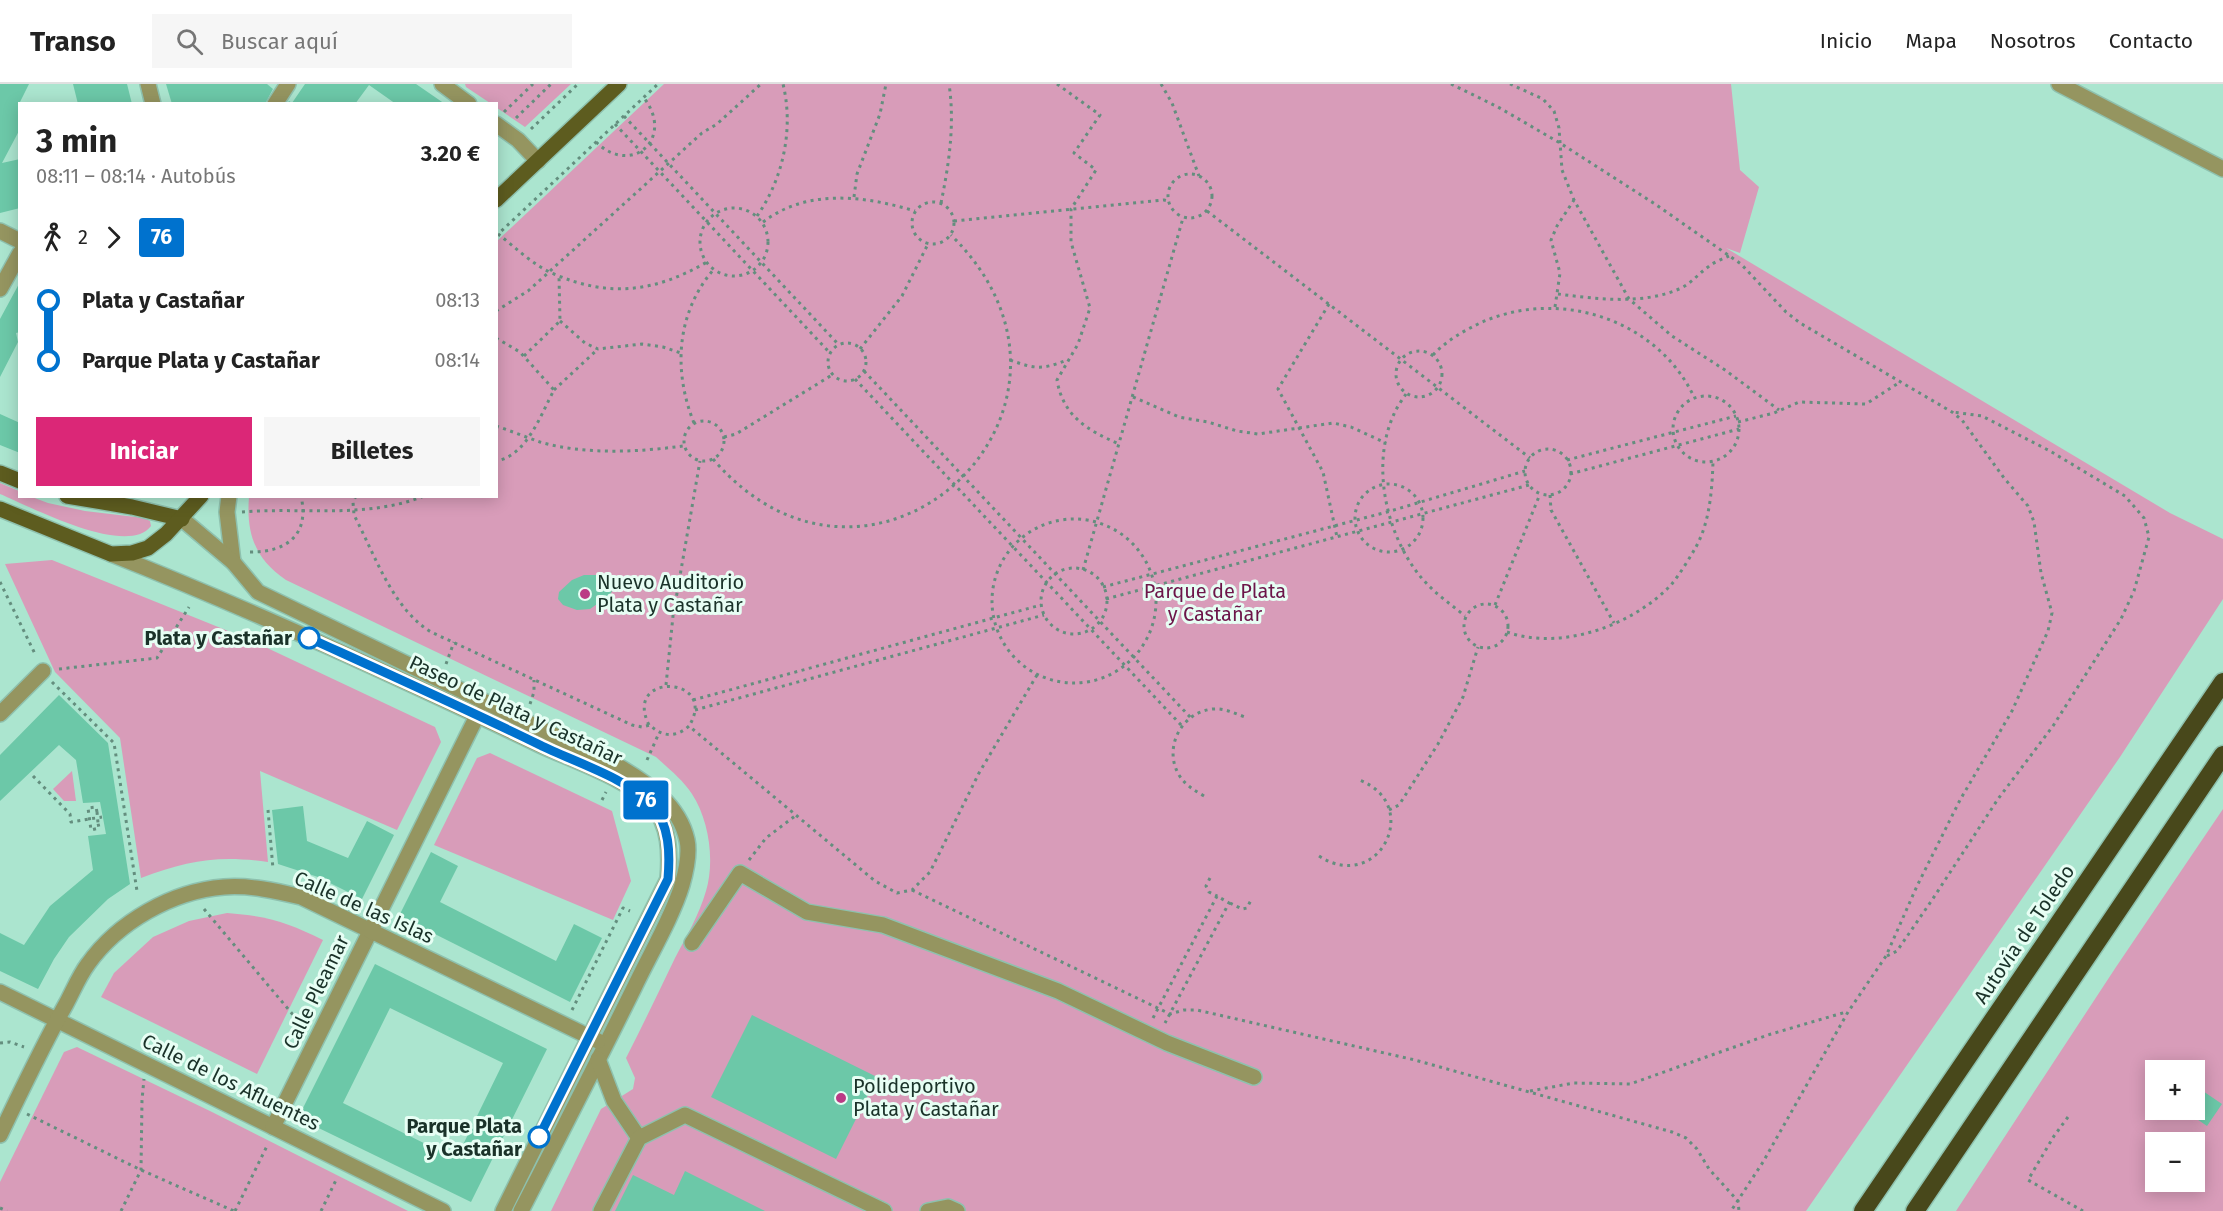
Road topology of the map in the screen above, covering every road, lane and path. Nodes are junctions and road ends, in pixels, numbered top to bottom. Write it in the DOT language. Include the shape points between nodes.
graph roads {
  1 [pos="148,84"];
  2 [pos="288,84"];
  3 [pos="533,84"];
  4 [pos="551,84"];
  5 [pos="578,84"];
  6 [pos="619,84"];
  7 [pos="658,84"];
  8 [pos="761,84"];
  9 [pos="783,84"];
  10 [pos="886,84"];
  11 [pos="949,84"];
  12 [pos="1057,84"];
  13 [pos="1161,84"];
  14 [pos="1451,84"];
  15 [pos="1510,84"];
  16 [pos="2059,84"];
  17 [pos="445,85"];
  18 [pos="644,98"];
  19 [pos="152,102"];
  20 [pos="276,102"];
  21 [pos="466,102"];
  22 [pos="624,116"];
  23 [pos="503,120"];
  24 [pos="615,124"];
  25 [pos="529,130"];
  26 [pos="596,142"];
  27 [pos="650,142"];
  28 [pos="1560,143"];
  29 [pos="641,151"];
  30 [pos="538,161"];
  31 [pos="669,162"];
  32 [pos="2223,169"];
  33 [pos="660,171"];
  34 [pos="1199,176"];
  35 [pos="498,198"];
  36 [pos="854,198"];
  37 [pos="1574,200"];
  38 [pos="1168,201"];
  39 [pos="941,203"];
  40 [pos="1071,209"];
  41 [pos="1207,211"];
  42 [pos="915,212"];
  43 [pos="716,213"];
  44 [pos="757,216"];
  45 [pos="1184,218"];
  46 [pos="707,221"];
  47 [pos="954,221"];
  48 [pos="763,222"];
  49 [pos="0,231"];
  50 [pos="498,234"];
  51 [pos="951,235"];
  52 [pos="498,236"];
  53 [pos="18,240"];
  54 [pos="928,244"];
  55 [pos="1729,256"];
  56 [pos="18,258"];
  57 [pos="707,262"];
  58 [pos="761,262"];
  59 [pos="714,269"];
  60 [pos="754,270"];
  61 [pos="548,271"];
  62 [pos="559,276"];
  63 [pos="0,289"];
  64 [pos="1558,294"];
  65 [pos="1629,298"];
  66 [pos="1329,304"];
  67 [pos="1555,307"];
  68 [pos="498,310"];
  69 [pos="560,321"];
  70 [pos="498,339"];
  71 [pos="839,345"];
  72 [pos="598,349"];
  73 [pos="860,349"];
  74 [pos="681,353"];
  75 [pos="830,353"];
  76 [pos="1433,355"];
  77 [pos="524,356"];
  78 [pos="1068,359"];
  79 [pos="1010,360"];
  80 [pos="1400,360"];
  81 [pos="864,371"];
  82 [pos="832,375"];
  83 [pos="855,379"];
  84 [pos="1900,382"];
  85 [pos="1438,388"];
  86 [pos="554,390"];
  87 [pos="1407,394"];
  88 [pos="1133,397"];
  89 [pos="1694,398"];
  90 [pos="1779,410"];
  91 [pos="1952,412"];
  92 [pos="1736,416"];
  93 [pos="1738,422"];
  94 [pos="694,423"];
  95 [pos="498,427"];
  96 [pos="1299,429"];
  97 [pos="1739,429"];
  98 [pos="1672,433"];
  99 [pos="724,436"];
  100 [pos="528,437"];
  101 [pos="1386,443"];
  102 [pos="1119,444"];
  103 [pos="684,446"];
  104 [pos="1677,446"];
  105 [pos="1530,458"];
  106 [pos="713,459"];
  107 [pos="498,460"];
  108 [pos="1567,460"];
  109 [pos="700,461"];
  110 [pos="1713,462"];
  111 [pos="1525,471"];
  112 [pos="0,473"];
  113 [pos="1570,474"];
  114 [pos="964,477"];
  115 [pos="18,481"];
  116 [pos="735,484"];
  117 [pos="956,484"];
  118 [pos="1384,484"];
  119 [pos="1529,485"];
  120 [pos="743,491"];
  121 [pos="1540,494"];
  122 [pos="1550,495"];
  123 [pos="79,498"];
  124 [pos="199,498"];
  125 [pos="229,498"];
  126 [pos="301,498"];
  127 [pos="351,498"];
  128 [pos="356,498"];
  129 [pos="419,498"];
  130 [pos="1419,502"];
  131 [pos="0,509"];
  132 [pos="353,510"];
  133 [pos="227,512"];
  134 [pos="304,512"];
  135 [pos="1387,512"];
  136 [pos="1423,514"];
  137 [pos="182,519"];
  138 [pos="1355,520"];
  139 [pos="1097,522"];
  140 [pos="1391,522"];
  141 [pos="1335,525"];
  142 [pos="1358,531"];
  143 [pos="1337,537"];
  144 [pos="1021,538"];
  145 [pos="1013,546"];
  146 [pos="1404,549"];
  147 [pos="250,552"];
  148 [pos="111,554"];
  149 [pos="233,562"];
  150 [pos="1083,570"];
  151 [pos="1055,574"];
  152 [pos="1151,574"];
  153 [pos="0,582"];
  154 [pos="1047,582"];
  155 [pos="1103,587"];
  156 [pos="1154,587"];
  157 [pos="1106,599"];
  158 [pos="1041,605"];
  159 [pos="1495,605"];
  160 [pos="189,608"];
  161 [pos="1044,615"];
  162 [pos="1465,616"];
  163 [pos="993,618"];
  164 [pos="1100,620"];
  165 [pos="1614,623"];
  166 [pos="996,629"];
  167 [pos="1091,629"];
  168 [pos="1507,632"];
  169 [pos="454,642"];
  170 [pos="1478,647"];
  171 [pos="1134,657"];
  172 [pos="446,664"];
  173 [pos="1125,666"];
  174 [pos="43,671"];
  175 [pos="1037,675"];
  176 [pos="534,680"];
  177 [pos="2223,682"];
  178 [pos="666,685"];
  179 [pos="693,700"];
  180 [pos="530,704"];
  181 [pos="695,710"];
  182 [pos="0,714"];
  183 [pos="478,714"];
  184 [pos="1245,717"];
  185 [pos="1191,718"];
  186 [pos="650,725"];
  187 [pos="689,726"];
  188 [pos="1182,726"];
  189 [pos="659,733"];
  190 [pos="2223,755"];
  191 [pos="647,760"];
  192 [pos="33,776"];
  193 [pos="1359,780"];
  194 [pos="1204,795"];
  195 [pos="268,810"];
  196 [pos="1389,810"];
  197 [pos="119,813"];
  198 [pos="124,813"];
  199 [pos="795,816"];
  200 [pos="98,817"];
  201 [pos="102,817"];
  202 [pos="89,819"];
  203 [pos="1319,856"];
  204 [pos="273,869"];
  205 [pos="740,873"];
  206 [pos="1210,878"];
  207 [pos="912,890"];
  208 [pos="137,891"];
  209 [pos="1217,896"];
  210 [pos="1251,900"];
  211 [pos="1229,903"];
  212 [pos="204,909"];
  213 [pos="630,911"];
  214 [pos="369,930"];
  215 [pos="692,943"];
  216 [pos="1886,956"];
  217 [pos="0,992"];
  218 [pos="1158,1009"];
  219 [pos="572,1010"];
  220 [pos="1848,1012"];
  221 [pos="1170,1014"];
  222 [pos="294,1016"];
  223 [pos="57,1019"];
  224 [pos="1151,1035"];
  225 [pos="589,1037"];
  226 [pos="0,1043"];
  227 [pos="606,1045"];
  228 [pos="40,1053"];
  229 [pos="598,1059"];
  230 [pos="1254,1077"];
  231 [pos="144,1078"];
  232 [pos="1528,1091"];
  233 [pos="14,1107"];
  234 [pos="2068,1117"];
  235 [pos="272,1133"];
  236 [pos="0,1136"];
  237 [pos="639,1138"];
  238 [pos="141,1170"];
  239 [pos="339,1174"];
  240 [pos="1738,1201"];
  241 [pos="0,1208"];
  242 [pos="7,1211"];
  243 [pos="121,1211"];
  244 [pos="234,1211"];
  245 [pos="321,1211"];
  246 [pos="443,1211"];
  247 [pos="503,1211"];
  248 [pos="521,1211"];
  249 [pos="601,1211"];
  250 [pos="884,1211"];
  251 [pos="928,1211"];
  252 [pos="957,1211"];
  253 [pos="1731,1211"];
  254 [pos="1739,1211"];
  255 [pos="1863,1211"];
  256 [pos="1915,1211"];
  257 [pos="2083,1211"];
  1 -- 19 [label="street"];
  2 -- 20 [label="street"];
  3 -- 23 [label="path"];
  4 -- 23 [label="path"];
  5 -- 25 [label="path"];
  6 -- 30 [label="main road"];
  7 -- 18 [label="path"];
  8 -- 31 [label="path"];
  9 -- 44 [label="path" via="786,143 774,188"];
  10 -- 36 [label="path" via="880,114 857,174"];
  11 -- 39 [label="path" via="951,130"];
  12 -- 40 [label="path" via="1100,115 1074,153 1096,170"];
  13 -- 34 [label="path"];
  14 -- 28 [label="path"];
  15 -- 28 [label="path" via="1543,99 1554,111"];
  16 -- 32 [label="street"];
  17 -- 21 [label="street"];
  18 -- 22 [label="path"];
  18 -- 27 [label="path" via="655,116"];
  22 -- 24 [label="path"];
  22 -- 27 [label="path"];
  23 -- 30 [label="street"];
  24 -- 26 [label="path"];
  24 -- 29 [label="path"];
  26 -- 29 [label="path" via="613,154"];
  26 -- 50 [label="path"];
  27 -- 29 [label="path"];
  27 -- 31 [label="path"];
  28 -- 37 [label="path" via="1562,170"];
  28 -- 55 [label="path"];
  29 -- 33 [label="path"];
  30 -- 35 [label="main road"];
  31 -- 33 [label="path"];
  31 -- 43 [label="path"];
  33 -- 46 [label="path"];
  33 -- 61 [label="path"];
  34 -- 38 [label="path" via="1191,174 1175,180"];
  34 -- 41 [label="path" via="1212,191"];
  36 -- 42 [label="path"];
  36 -- 48 [label="path" via="805,202"];
  37 -- 64 [label="path" via="1551,240 1560,273"];
  37 -- 65 [label="path"];
  38 -- 40 [label="path"];
  38 -- 45 [label="path" via="1171,209"];
  39 -- 42 [label="path" via="927,203"];
  39 -- 47 [label="path"];
  40 -- 47 [label="path"];
  40 -- 78 [label="path" via="1071,242 1090,308 1078,344"];
  41 -- 45 [label="path" via="1199,217"];
  41 -- 66 [label="path"];
  42 -- 54 [label="path" via="914,233"];
  43 -- 44 [label="path" via="738,208"];
  43 -- 46 [label="path"];
  43 -- 58 [label="path"];
  44 -- 48 [label="path"];
  45 -- 88 [label="path"];
  46 -- 57 [label="path" via="700,239"];
  46 -- 60 [label="path"];
  47 -- 51 [label="path"];
  48 -- 58 [label="path" via="768,240"];
  49 -- 53 [label="street"];
  51 -- 54 [label="path" via="939,244"];
  51 -- 79 [label="path" via="978,264 999,301"];
  52 -- 61 [label="path"];
  54 -- 73 [label="path" via="902,296"];
  55 -- 65 [label="path" via="1707,267 1680,289"];
  55 -- 84 [label="path" via="1800,323"];
  56 -- 63 [label="street"];
  57 -- 59 [label="path"];
  57 -- 62 [label="path" via="681,276 643,288 610,290"];
  58 -- 60 [label="path"];
  58 -- 71 [label="path"];
  59 -- 60 [label="path" via="731,276"];
  59 -- 74 [label="path" via="694,296"];
  60 -- 75 [label="path"];
  61 -- 62 [label="path"];
  61 -- 68 [label="path" via="528,291"];
  62 -- 69 [label="path"];
  64 -- 65 [label="path"];
  64 -- 67 [label="path"];
  65 -- 90 [label="path" via="1672,336"];
  66 -- 80 [label="path"];
  66 -- 96 [label="path" via="1278,389"];
  67 -- 76 [label="path" via="1512,312 1484,321"];
  67 -- 89 [label="path" via="1618,322 1644,338 1670,362"];
  69 -- 72 [label="path"];
  69 -- 77 [label="path"];
  70 -- 77 [label="path"];
  71 -- 73 [label="path" via="848,343"];
  71 -- 75 [label="path"];
  72 -- 74 [label="path" via="642,344"];
  72 -- 86 [label="path"];
  73 -- 81 [label="path" via="865,356"];
  74 -- 94 [label="path" via="685,402"];
  75 -- 82 [label="path" via="827,361"];
  76 -- 80 [label="path" via="1416,351"];
  76 -- 85 [label="path" via="1442,370"];
  77 -- 86 [label="path"];
  78 -- 79 [label="path" via="1049,368 1034,368"];
  78 -- 102 [label="path" via="1057,380 1060,395 1085,428"];
  79 -- 114 [label="path" via="1009,386 997,427"];
  80 -- 85 [label="path"];
  80 -- 87 [label="path" via="1396,377"];
  81 -- 83 [label="path"];
  81 -- 114 [label="path"];
  82 -- 83 [label="path" via="845,382"];
  82 -- 99 [label="path" via="736,434"];
  83 -- 117 [label="path"];
  84 -- 90 [label="path" via="1866,404 1799,402"];
  84 -- 91 [label="path"];
  85 -- 87 [label="path" via="1423,397"];
  85 -- 105 [label="path"];
  86 -- 100 [label="path"];
  87 -- 101 [label="path" via="1394,414"];
  88 -- 96 [label="path" via="1179,417 1237,431 1258,434"];
  88 -- 102 [label="path"];
  89 -- 92 [label="path" via="1703,395 1721,399"];
  89 -- 98 [label="path" via="1676,414"];
  90 -- 93 [label="path"];
  91 -- 216 [label="path" via="2028,506 2052,613 2048,631 2012,711 1960,800"];
  91 -- 216 [label="path" via="1982,416 2125,496 2144,518 2149,537 2134,591 2121,619 2053,726 1998,799 1921,917 1897,951"];
  92 -- 93 [label="path"];
  92 -- 98 [label="path"];
  93 -- 97 [label="path"];
  94 -- 99 [label="path" via="715,424"];
  94 -- 103 [label="path" via="686,430"];
  95 -- 100 [label="path"];
  96 -- 101 [label="path" via="1334,423"];
  96 -- 141 [label="path" via="1323,472"];
  97 -- 104 [label="path"];
  97 -- 110 [label="path" via="1731,451"];
  98 -- 104 [label="path"];
  98 -- 108 [label="path"];
  99 -- 106 [label="path" via="721,452"];
  100 -- 103 [label="path" via="596,451 649,451"];
  100 -- 107 [label="path" via="516,453"];
  101 -- 118 [label="path"];
  102 -- 139 [label="path"];
  103 -- 109 [label="path" via="693,459"];
  104 -- 110 [label="path" via="1690,459"];
  104 -- 113 [label="path"];
  105 -- 108 [label="path" via="1538,452 1555,450"];
  105 -- 111 [label="path"];
  106 -- 109 [label="path"];
  106 -- 116 [label="path"];
  108 -- 113 [label="path"];
  109 -- 178 [label="path" via="673,616"];
  110 -- 165 [label="path" via="1706,520 1697,545 1670,585"];
  111 -- 119 [label="path"];
  111 -- 130 [label="path"];
  112 -- 115 [label="main road"];
  113 -- 122 [label="path" via="1566,487"];
  114 -- 117 [label="path"];
  114 -- 144 [label="path"];
  117 -- 120 [label="path" via="906,515 843,526 801,520"];
  117 -- 145 [label="path"];
  118 -- 130 [label="path" via="1405,488"];
  118 -- 135 [label="path"];
  118 -- 138 [label="path" via="1364,495 1355,511"];
  119 -- 121 [label="path"];
  119 -- 136 [label="path"];
  121 -- 122 [label="path"];
  121 -- 159 [label="path"];
  122 -- 165 [label="path" via="1551,510"];
  123 -- 137 [label="main road"];
  124 -- 137 [label="main road"];
  125 -- 133 [label="street"];
  126 -- 134 [label="path"];
  127 -- 132 [label="path"];
  128 -- 132 [label="path"];
  129 -- 132 [label="path" via="405,504"];
  130 -- 135 [label="path"];
  130 -- 136 [label="path"];
  131 -- 148 [label="main road"];
  132 -- 134 [label="path"];
  132 -- 169 [label="path" via="399,603 417,622"];
  133 -- 134 [label="path"];
  133 -- 149 [label="street"];
  134 -- 147 [label="path" via="299,531 283,547"];
  135 -- 138 [label="path"];
  135 -- 140 [label="path"];
  136 -- 140 [label="path"];
  136 -- 146 [label="path" via="1420,534"];
  137 -- 148 [label="main road" via="148,548"];
  137 -- 149 [label="street, Paseo de Plata y Castañar"];
  138 -- 141 [label="path"];
  138 -- 142 [label="path"];
  139 -- 144 [label="path" via="1053,522"];
  139 -- 150 [label="path"];
  139 -- 152 [label="path" via="1134,546"];
  140 -- 142 [label="path"];
  140 -- 146 [label="path"];
  141 -- 143 [label="path"];
  141 -- 152 [label="path"];
  142 -- 143 [label="path"];
  142 -- 146 [label="path" via="1366,544 1382,552"];
  143 -- 156 [label="path"];
  144 -- 145 [label="path"];
  144 -- 151 [label="path"];
  145 -- 154 [label="path"];
  145 -- 163 [label="path" via="1004,556 993,584"];
  146 -- 162 [label="path" via="1428,585"];
  148 -- 183 [label="street, Paseo de Plata y Castañar"];
  149 -- 227 [label="street, Paseo de Plata y Castañar" via="258,592 618,766 666,800 687,841 682,886"];
  150 -- 151 [label="path"];
  150 -- 155 [label="path"];
  151 -- 154 [label="path"];
  151 -- 164 [label="path"];
  152 -- 155 [label="path"];
  152 -- 156 [label="path"];
  153 -- 174 [label="path"];
  154 -- 158 [label="path"];
  154 -- 167 [label="path"];
  155 -- 157 [label="path"];
  156 -- 157 [label="path"];
  156 -- 171 [label="path" via="1152,628"];
  157 -- 164 [label="path"];
  158 -- 161 [label="path"];
  158 -- 163 [label="path"];
  159 -- 162 [label="path" via="1483,603"];
  159 -- 168 [label="path" via="1507,618"];
  160 -- 174 [label="path" via="157,658"];
  161 -- 166 [label="path"];
  161 -- 167 [label="path" via="1065,633"];
  162 -- 170 [label="path" via="1463,628 1468,640"];
  163 -- 166 [label="path"];
  163 -- 179 [label="path"];
  164 -- 167 [label="path"];
  164 -- 171 [label="path"];
  165 -- 168 [label="path" via="1561,639 1532,639"];
  166 -- 175 [label="path" via="1012,656"];
  166 -- 181 [label="path"];
  167 -- 173 [label="path"];
  168 -- 170 [label="path" via="1499,645"];
  169 -- 172 [label="path"];
  169 -- 176 [label="path"];
  170 -- 196 [label="path" via="1462,697 1438,744 1400,805"];
  171 -- 173 [label="path"];
  171 -- 185 [label="path"];
  173 -- 175 [label="path" via="1082,683 1051,681"];
  173 -- 188 [label="path"];
  174 -- 182 [label="street"];
  174 -- 198 [label="path" via="114,743"];
  175 -- 207 [label="path" via="979,773 930,872"];
  176 -- 180 [label="path"];
  176 -- 186 [label="path" via="632,725"];
  177 -- 255 [label="highway, Autovía de Toledo"];
  178 -- 179 [label="path" via="680,687"];
  178 -- 186 [label="path" via="653,691 646,703 645,717"];
  179 -- 181 [label="path"];
  181 -- 187 [label="path"];
  183 -- 214 [label="street, Calle Pleamar"];
  183 -- 225 [label="street, Paseo de Plata y Castañar" via="635,791 653,806 662,822 669,858 668,879"];
  184 -- 185 [label="path" via="1215,709"];
  185 -- 188 [label="path"];
  186 -- 189 [label="path"];
  187 -- 189 [label="path" via="673,735"];
  187 -- 199 [label="path"];
  188 -- 194 [label="path" via="1173,744 1174,766 1187,786"];
  189 -- 191 [label="path"];
  190 -- 256 [label="highway"];
  192 -- 202 [label="path" via="69,814 71,822"];
  193 -- 196 [label="path" via="1383,796"];
  195 -- 204 [label="path"];
  196 -- 203 [label="path" via="1389,837 1369,861 1338,865"];
  197 -- 198 [label="path"];
  198 -- 208 [label="path"];
  199 -- 205 [label="path" via="766,838"];
  199 -- 207 [label="path" via="875,881 897,893"];
  200 -- 201 [label="path"];
  200 -- 202 [label="path"];
  200 -- 202 [label="path, bridge" via="96,807 88,808"];
  200 -- 202 [label="path, bridge" via="99,828 91,830"];
  205 -- 215 [label="street"];
  205 -- 224 [label="street" via="807,912 883,925 1058,991"];
  206 -- 209 [label="path" via="1206,886"];
  207 -- 218 [label="path"];
  209 -- 211 [label="path"];
  209 -- 218 [label="path"];
  210 -- 211 [label="path" via="1242,909"];
  211 -- 221 [label="path"];
  212 -- 222 [label="path"];
  213 -- 219 [label="path" via="623,908"];
  214 -- 223 [label="street, Calle de las Islas" via="301,897 279,891 225,886 181,896 130,922 96,953"];
  214 -- 225 [label="street, Calle de las Islas"];
  214 -- 235 [label="street, Calle Pleamar"];
  216 -- 220 [label="path"];
  217 -- 223 [label="street, Calle de los Afluentes"];
  218 -- 221 [label="path"];
  218 -- 224 [label="path"];
  220 -- 232 [label="path" via="1771,1034 1630,1084 1574,1083"];
  220 -- 240 [label="path"];
  221 -- 224 [label="path"];
  221 -- 232 [label="path" via="1197,1010 1237,1018"];
  223 -- 228 [label="street, Calle de las Islas"];
  223 -- 235 [label="street, Calle de los Afluentes"];
  224 -- 230 [label="street"];
  225 -- 227 [label="street, Calle de las Islas"];
  225 -- 247 [label="street, Paseo de Plata y Castañar"];
  226 -- 228 [label="path" via="10,1042"];
  227 -- 229 [label="street, Paseo de Plata y Castañar"];
  228 -- 233 [label="street, Calle de las Islas"];
  229 -- 237 [label="street" via="614,1101"];
  229 -- 248 [label="street, Paseo de Plata y Castañar"];
  231 -- 238 [label="path"];
  232 -- 240 [label="path" via="1686,1138"];
  233 -- 236 [label="street, Calle de las Islas"];
  233 -- 238 [label="path"];
  234 -- 257 [label="path" via="2028,1180"];
  235 -- 244 [label="path"];
  235 -- 246 [label="street, Calle de los Afluentes"];
  237 -- 249 [label="street"];
  237 -- 250 [label="street" via="685,1115"];
  238 -- 243 [label="path"];
  238 -- 244 [label="path"];
  239 -- 245 [label="path"];
  240 -- 253 [label="path"];
  240 -- 254 [label="path"];
  241 -- 242 [label="path"];
  251 -- 252 [label="street" via="948,1207"];
}
